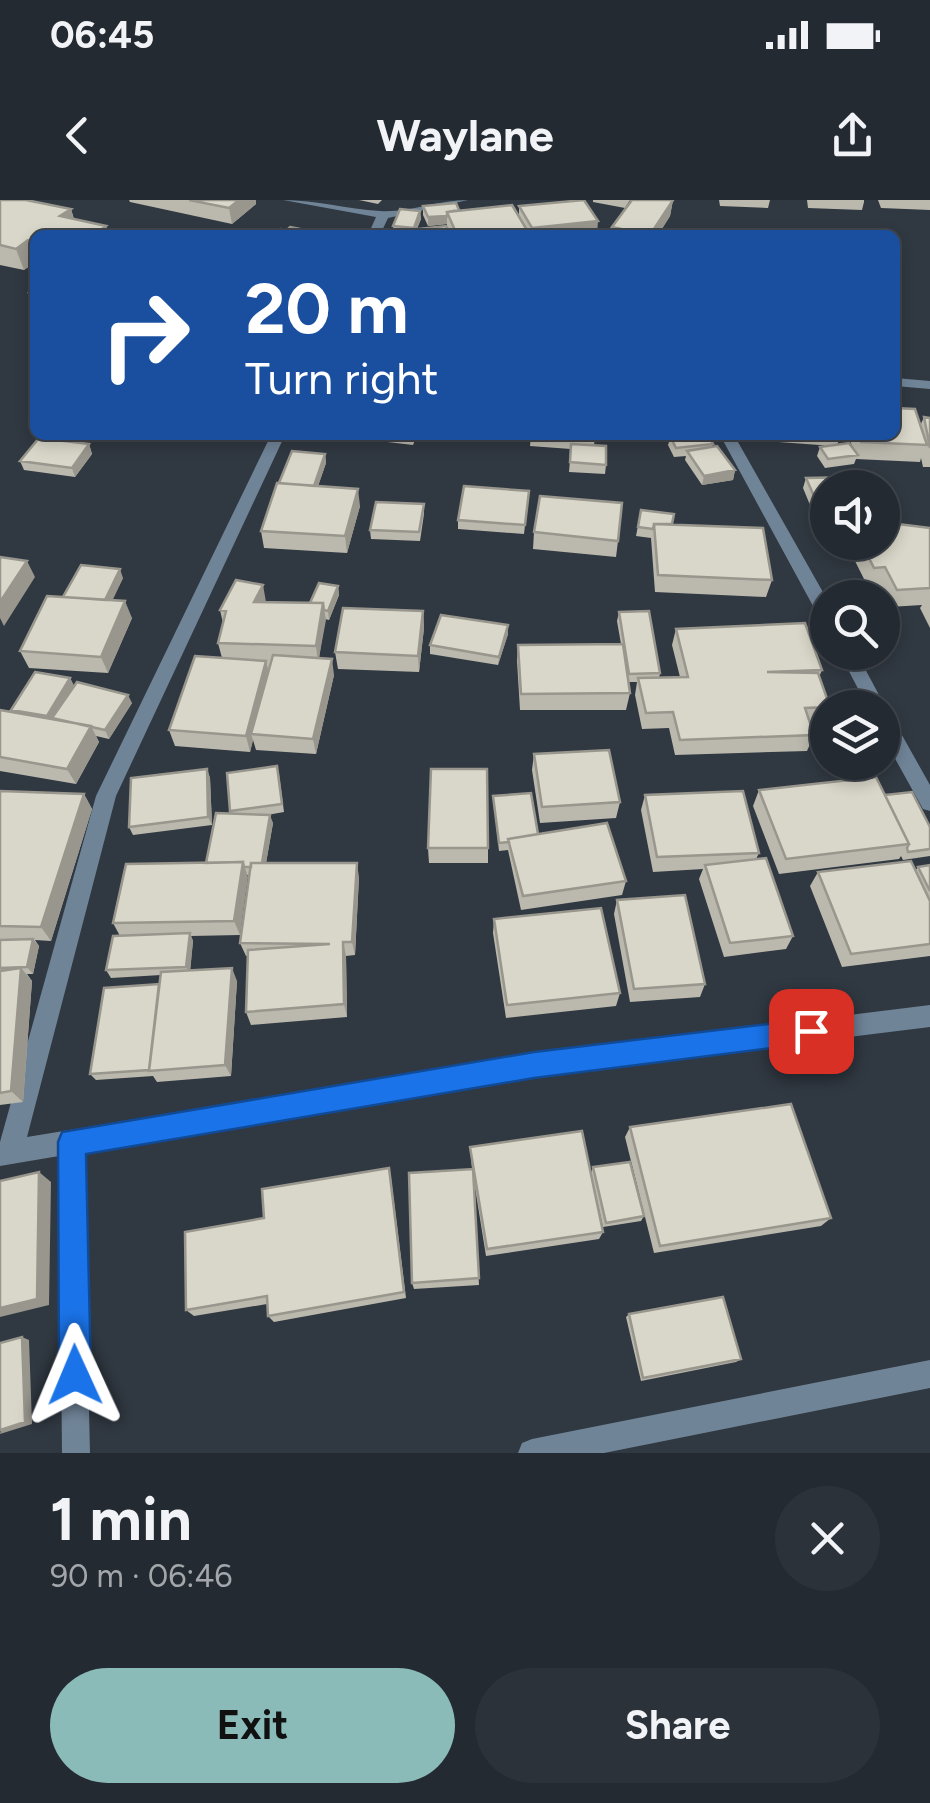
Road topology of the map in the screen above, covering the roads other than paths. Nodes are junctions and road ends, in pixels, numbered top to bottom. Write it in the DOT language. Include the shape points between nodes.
graph roads {
  1 [pos="289,200"];
  2 [pos="462,200"];
  3 [pos="383,214"];
  4 [pos="376,230"];
  5 [pos="900,382"];
  6 [pos="930,385"];
  7 [pos="276,440"];
  8 [pos="730,440"];
  9 [pos="810,585"];
  10 [pos="900,749"];
  11 [pos="930,803"];
  12 [pos="930,1016"];
  13 [pos="72,1142"];
  14 [pos="6,1153"];
  15 [pos="930,1374"];
  16 [pos="76,1453"];
  17 [pos="532,1453"];
  1 -- 3 [label="street"];
  2 -- 3 [label="street"];
  3 -- 4 [label="street"];
  5 -- 6 [label="street"];
  7 -- 14 [label="street" via="106,796"];
  8 -- 9 [label="street"];
  10 -- 11 [label="street"];
  12 -- 13 [label="street" via="534,1065"];
  13 -- 14 [label="street"];
  13 -- 16 [label="street"];
  15 -- 17 [label="street"];
}
